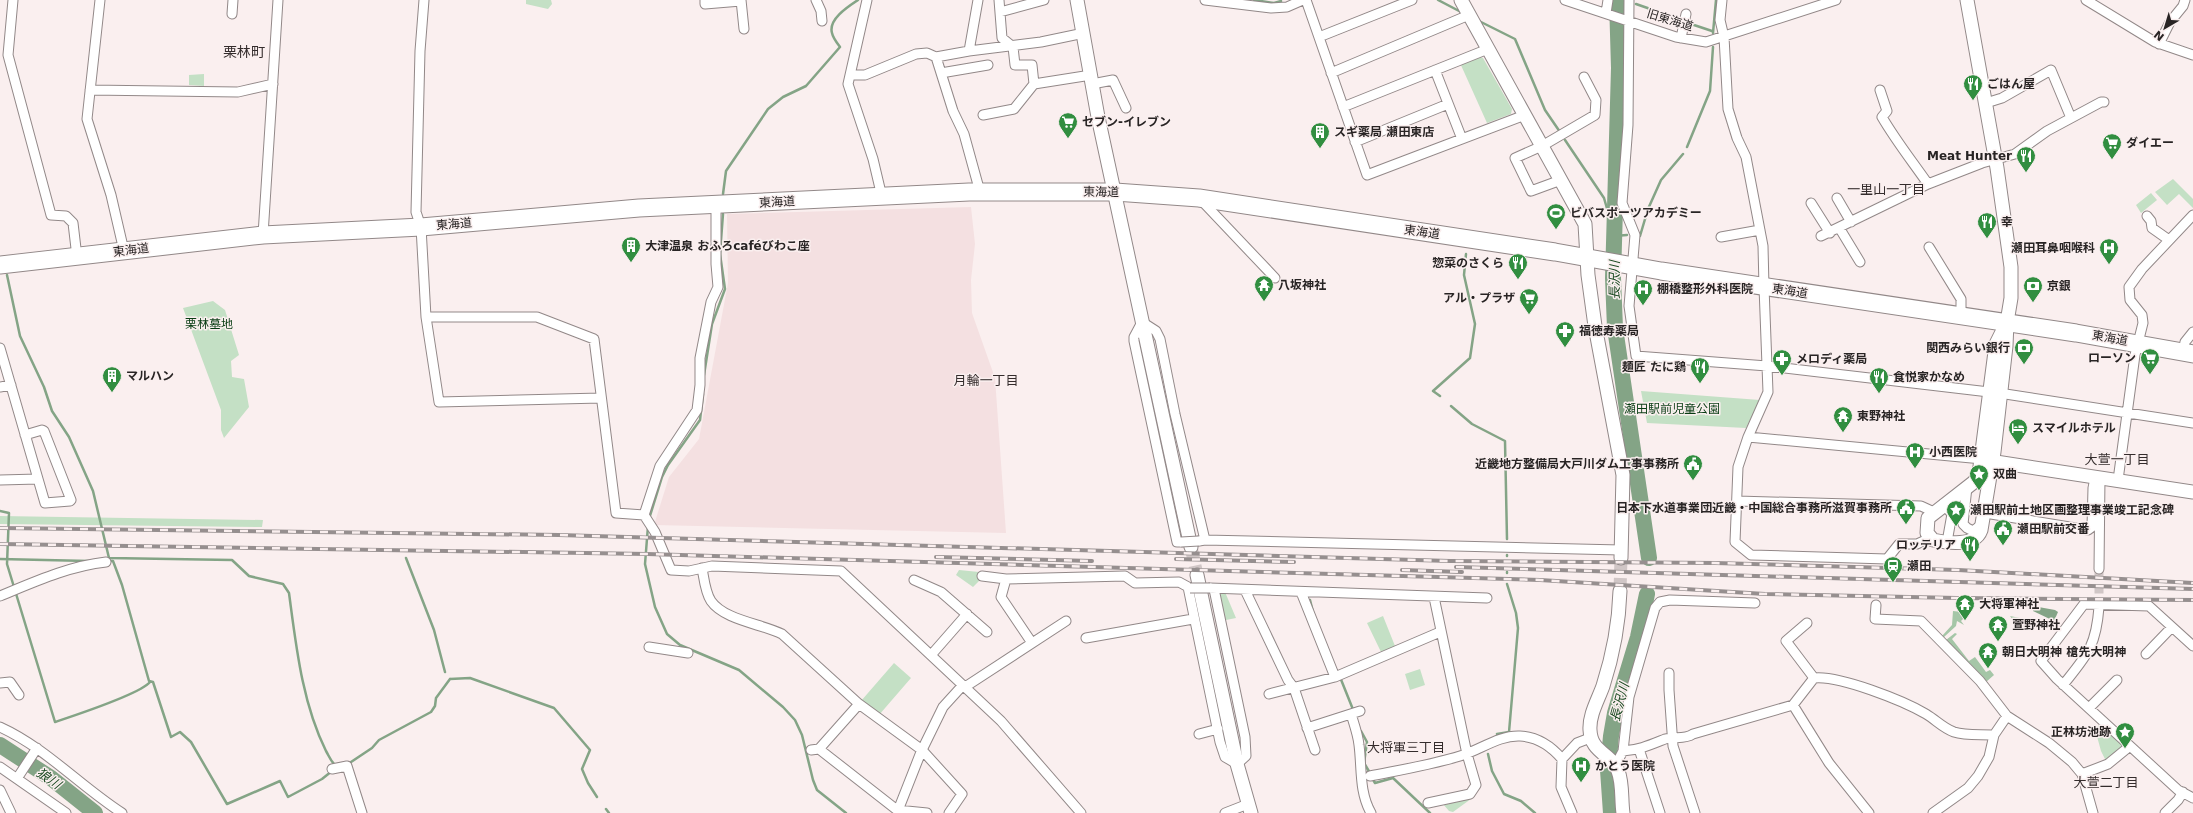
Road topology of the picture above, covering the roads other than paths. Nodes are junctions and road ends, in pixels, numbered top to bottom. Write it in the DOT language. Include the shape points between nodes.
graph roads {
  1 [pos="15,0"];
  2 [pos="100,0"];
  3 [pos="233,0"];
  4 [pos="278,0"];
  5 [pos="424,0"];
  6 [pos="705,0"];
  7 [pos="741,0"];
  8 [pos="816,0"];
  9 [pos="867,0"];
  10 [pos="978,0"];
  11 [pos="999,0"];
  12 [pos="1044,0"];
  13 [pos="1077,0"];
  14 [pos="1204,0"];
  15 [pos="1304,0"];
  16 [pos="1412,0"];
  17 [pos="1461,0"];
  18 [pos="1565,0"];
  19 [pos="1608,0"];
  20 [pos="1629,0"];
  21 [pos="1722,0"];
  22 [pos="1836,0"];
  23 [pos="1967,0"];
  24 [pos="2086,0"];
  25 [pos="2185,0"];
  26 [pos="1287,3"];
  27 [pos="1000,12"];
  28 [pos="1606,13"];
  29 [pos="232,14"];
  30 [pos="1686,14"];
  31 [pos="1469,15"];
  32 [pos="822,20"];
  33 [pos="1629,20"];
  34 [pos="744,29"];
  35 [pos="1084,33"];
  36 [pos="1319,37"];
  37 [pos="1724,37"];
  38 [pos="1681,38"];
  39 [pos="5,42"];
  40 [pos="2159,44"];
  41 [pos="1012,46"];
  42 [pos="1488,49"];
  43 [pos="969,51"];
  44 [pos="2193,55"];
  45 [pos="936,57"];
  46 [pos="988,64"];
  47 [pos="1435,70"];
  48 [pos="941,73"];
  49 [pos="1331,73"];
  50 [pos="851,75"];
  51 [pos="1584,77"];
  52 [pos="1092,79"];
  53 [pos="273,84"];
  54 [pos="1034,84"];
  55 [pos="90,90"];
  56 [pos="1880,90"];
  57 [pos="2104,102"];
  58 [pos="1986,103"];
  59 [pos="1448,104"];
  60 [pos="1343,107"];
  61 [pos="1126,108"];
  62 [pos="983,115"];
  63 [pos="1525,115"];
  64 [pos="2071,118"];
  65 [pos="1462,139"];
  66 [pos="1355,142"];
  67 [pos="1542,146"];
  68 [pos="1996,160"];
  69 [pos="1561,180"];
  70 [pos="1928,184"];
  71 [pos="980,192"];
  72 [pos="1115,192"];
  73 [pos="882,197"];
  74 [pos="1199,198"];
  75 [pos="1837,198"];
  76 [pos="1811,203"];
  77 [pos="716,205"];
  78 [pos="2193,215"];
  79 [pos="2147,216"];
  80 [pos="1851,222"];
  81 [pos="421,227"];
  82 [pos="1840,228"];
  83 [pos="1760,230"];
  84 [pos="1830,233"];
  85 [pos="262,235"];
  86 [pos="1821,236"];
  87 [pos="1721,237"];
  88 [pos="2169,240"];
  89 [pos="1929,247"];
  90 [pos="124,251"];
  91 [pos="77,257"];
  92 [pos="1587,259"];
  93 [pos="1860,262"];
  94 [pos="0,265"];
  95 [pos="1619,265"];
  96 [pos="1275,278"];
  97 [pos="1764,287"];
  98 [pos="1961,315"];
  99 [pos="426,317"];
  100 [pos="2006,322"];
  101 [pos="2193,332"];
  102 [pos="2139,343"];
  103 [pos="0,348"];
  104 [pos="2188,353"];
  105 [pos="1767,366"];
  106 [pos="11,385"];
  107 [pos="0,387"];
  108 [pos="1994,392"];
  109 [pos="601,398"];
  110 [pos="2128,413"];
  111 [pos="2193,423"];
  112 [pos="25,434"];
  113 [pos="1748,437"];
  114 [pos="1987,460"];
  115 [pos="2100,478"];
  116 [pos="38,479"];
  117 [pos="0,480"];
  118 [pos="2118,480"];
  119 [pos="1966,487"];
  120 [pos="2193,492"];
  121 [pos="1737,501"];
  122 [pos="1938,508"];
  123 [pos="647,518"];
  124 [pos="1984,518"];
  125 [pos="1930,538"];
  126 [pos="1194,542"];
  127 [pos="1947,542"];
  128 [pos="1621,554"];
  129 [pos="106,562"];
  130 [pos="702,568"];
  131 [pos="2099,569"];
  132 [pos="1197,575"];
  133 [pos="982,576"];
  134 [pos="1006,579"];
  135 [pos="914,580"];
  136 [pos="1189,588"];
  137 [pos="1212,589"];
  138 [pos="1245,590"];
  139 [pos="1620,591"];
  140 [pos="1301,592"];
  141 [pos="0,596"];
  142 [pos="1434,597"];
  143 [pos="1487,598"];
  144 [pos="1755,603"];
  145 [pos="1876,605"];
  146 [pos="2099,607"];
  147 [pos="967,614"];
  148 [pos="1193,618"];
  149 [pos="1066,621"];
  150 [pos="1807,623"];
  151 [pos="2172,627"];
  152 [pos="987,632"];
  153 [pos="1440,632"];
  154 [pos="1086,638"];
  155 [pos="1032,644"];
  156 [pos="2193,646"];
  157 [pos="649,647"];
  158 [pos="688,653"];
  159 [pos="932,654"];
  160 [pos="2146,654"];
  161 [pos="1670,673"];
  162 [pos="1335,677"];
  163 [pos="1814,678"];
  164 [pos="2117,680"];
  165 [pos="0,683"];
  166 [pos="2063,685"];
  167 [pos="964,686"];
  168 [pos="1294,688"];
  169 [pos="1269,694"];
  170 [pos="19,695"];
  171 [pos="859,704"];
  172 [pos="1793,705"];
  173 [pos="2089,708"];
  174 [pos="2007,716"];
  175 [pos="0,727"];
  176 [pos="1307,728"];
  177 [pos="1218,730"];
  178 [pos="1199,734"];
  179 [pos="1994,735"];
  180 [pos="1590,738"];
  181 [pos="1673,738"];
  182 [pos="2130,746"];
  183 [pos="36,749"];
  184 [pos="1639,749"];
  185 [pos="922,750"];
  186 [pos="1315,750"];
  187 [pos="1623,751"];
  188 [pos="1467,754"];
  189 [pos="1562,759"];
  190 [pos="1237,764"];
  191 [pos="1615,766"];
  192 [pos="0,767"];
  193 [pos="332,769"];
  194 [pos="2082,774"];
  195 [pos="18,776"];
  196 [pos="1374,776"];
  197 [pos="0,790"];
  198 [pos="2183,792"];
  199 [pos="2193,798"];
  200 [pos="1428,803"];
  201 [pos="1250,808"];
  202 [pos="897,812"];
  203 [pos="11,813"];
  204 [pos="66,813"];
  205 [pos="122,813"];
  206 [pos="362,813"];
  207 [pos="927,813"];
  208 [pos="949,813"];
  209 [pos="1082,813"];
  210 [pos="1225,813"];
  211 [pos="1371,813"];
  212 [pos="1572,813"];
  213 [pos="1623,813"];
  214 [pos="1660,813"];
  215 [pos="1695,813"];
  216 [pos="1869,813"];
  217 [pos="1933,813"];
  218 [pos="2093,813"];
  219 [pos="2165,813"];
  1 -- 39 [label="street"];
  2 -- 55 [label="street"];
  3 -- 29 [label="street"];
  4 -- 53 [label="street"];
  5 -- 81 [label="street" via="420,50 416,212"];
  6 -- 7 [label="street" via="705,4"];
  7 -- 34 [label="street"];
  8 -- 32 [label="street"];
  9 -- 50 [label="street"];
  10 -- 43 [label="street"];
  11 -- 27 [label="street"];
  12 -- 27 [label="street"];
  13 -- 35 [label="street"];
  14 -- 26 [label="street" via="1271,8"];
  15 -- 26 [label="street"];
  15 -- 36 [label="street"];
  16 -- 36 [label="street"];
  17 -- 31 [label="street"];
  18 -- 28 [label="street, 旧東海道"];
  19 -- 28 [label="street"];
  20 -- 33 [label="street"];
  21 -- 37 [label="street" via="1720,20"];
  22 -- 37 [label="street, 旧東海道"];
  23 -- 58 [label="street"];
  24 -- 40 [label="street"];
  25 -- 40 [label="street"];
  27 -- 41 [label="street" via="1002,38"];
  28 -- 33 [label="street, 旧東海道"];
  30 -- 38 [label="street"];
  31 -- 42 [label="street"];
  31 -- 49 [label="street"];
  33 -- 38 [label="street, 旧東海道"];
  33 -- 95 [label="street" via="1628,125 1622,203 1635,235"];
  35 -- 41 [label="street"];
  35 -- 52 [label="street"];
  36 -- 49 [label="street"];
  37 -- 38 [label="street, 旧東海道" via="1706,42"];
  37 -- 83 [label="street" via="1728,109 1746,157"];
  39 -- 91 [label="street" via="51,215 66,216 73,223"];
  40 -- 44 [label="street"];
  41 -- 43 [label="street"];
  41 -- 54 [label="street" via="1015,65 1032,65"];
  42 -- 47 [label="street"];
  42 -- 63 [label="street"];
  43 -- 45 [label="street"];
  45 -- 48 [label="street"];
  45 -- 50 [label="street" via="927,53 916,54 865,74"];
  46 -- 48 [label="street"];
  47 -- 59 [label="street"];
  47 -- 60 [label="street"];
  48 -- 71 [label="street" via="954,123 964,134"];
  49 -- 60 [label="street"];
  50 -- 73 [label="street" via="848,84 873,159"];
  51 -- 67 [label="street" via="1596,100 1594,115"];
  52 -- 54 [label="street"];
  52 -- 61 [label="street" via="1113,80"];
  52 -- 72 [label="street"];
  53 -- 55 [label="street" via="238,92"];
  53 -- 85 [label="street"];
  54 -- 62 [label="street" via="1014,109"];
  55 -- 90 [label="street" via="87,118 112,195"];
  56 -- 70 [label="street" via="1887,111 1882,117 1897,143 1909,155"];
  57 -- 64 [label="street"];
  58 -- 64 [label="street" via="2002,98 2051,70"];
  58 -- 68 [label="street"];
  59 -- 65 [label="street"];
  59 -- 66 [label="street"];
  60 -- 66 [label="street"];
  63 -- 65 [label="street"];
  63 -- 67 [label="street"];
  64 -- 68 [label="street" via="2047,131 2015,154"];
  65 -- 66 [label="street" via="1367,175"];
  67 -- 69 [label="street"];
  67 -- 69 [label="street" via="1515,158 1531,191"];
  68 -- 70 [label="street"];
  68 -- 100 [label="street" via="2010,256 2011,298"];
  69 -- 92 [label="street" via="1585,224"];
  70 -- 80 [label="street"];
  71 -- 72 [label="highway, 東海道"];
  71 -- 73 [label="highway, 東海道"];
  72 -- 74 [label="highway, 東海道"];
  72 -- 126 [label="street" via="1142,322"];
  73 -- 77 [label="highway, 東海道"];
  74 -- 92 [label="highway, 東海道"];
  74 -- 96 [label="street"];
  75 -- 80 [label="street"];
  76 -- 84 [label="street"];
  77 -- 81 [label="highway, 東海道" via="639,208"];
  77 -- 123 [label="street" via="718,287 711,302 700,358 697,410 660,466"];
  78 -- 88 [label="street"];
  79 -- 88 [label="street" via="2152,228"];
  80 -- 82 [label="street"];
  81 -- 85 [label="highway, 東海道"];
  81 -- 99 [label="street"];
  82 -- 84 [label="street"];
  82 -- 93 [label="street"];
  83 -- 87 [label="street"];
  83 -- 97 [label="street" via="1765,265"];
  84 -- 86 [label="street"];
  85 -- 90 [label="highway, 東海道"];
  88 -- 102 [label="street" via="2129,287 2130,300 2142,315"];
  89 -- 98 [label="street" via="1961,299"];
  90 -- 91 [label="highway, 東海道"];
  91 -- 94 [label="highway, 東海道"];
  92 -- 95 [label="highway, 東海道"];
  92 -- 128 [label="street" via="1597,338 1623,475"];
  95 -- 97 [label="highway, 東海道"];
  95 -- 105 [label="street" via="1629,306 1636,356"];
  97 -- 98 [label="highway, 東海道"];
  97 -- 105 [label="street"];
  98 -- 100 [label="highway, 東海道"];
  99 -- 109 [label="street" via="537,317 594,339"];
  99 -- 109 [label="street" via="439,402"];
  100 -- 102 [label="highway, 東海道"];
  100 -- 108 [label="street" via="2006,346"];
  101 -- 104 [label="street" via="2185,342"];
  102 -- 104 [label="highway, 東海道"];
  102 -- 110 [label="street" via="2135,355"];
  103 -- 106 [label="street"];
  105 -- 108 [label="street"];
  105 -- 113 [label="street" via="1768,392"];
  106 -- 107 [label="street"];
  106 -- 112 [label="street"];
  108 -- 110 [label="street"];
  108 -- 114 [label="street"];
  109 -- 123 [label="street" via="616,513"];
  110 -- 111 [label="street"];
  110 -- 118 [label="street"];
  112 -- 116 [label="street"];
  112 -- 116 [label="street" via="44,431 71,500 45,503"];
  113 -- 114 [label="street"];
  113 -- 121 [label="street" via="1738,467"];
  114 -- 115 [label="street"];
  114 -- 119 [label="street" via="1977,479"];
  114 -- 124 [label="street"];
  115 -- 118 [label="street"];
  115 -- 124 [label="street" via="2094,483 2092,527 2088,530"];
  115 -- 131 [label="street"];
  116 -- 117 [label="street"];
  118 -- 120 [label="street"];
  119 -- 122 [label="street"];
  119 -- 124 [label="street" via="1963,524 1973,531"];
  121 -- 122 [label="street"];
  121 -- 125 [label="street" via="1736,542 1751,555 1887,559 1900,544 1917,544"];
  122 -- 125 [label="street" via="1927,521 1927,533"];
  122 -- 127 [label="street" via="1952,514"];
  123 -- 130 [label="street" via="671,570 689,571"];
  124 -- 127 [label="street" via="1977,539"];
  125 -- 127 [label="street"];
  126 -- 128 [label="street" via="1421,545"];
  129 -- 141 [label="street" via="49,577"];
  130 -- 159 [label="street" via="712,566 841,571"];
  130 -- 171 [label="street" via="710,601 724,614 768,627 782,634"];
  132 -- 190 [label="street"];
  133 -- 134 [label="street"];
  134 -- 136 [label="street" via="1125,576 1134,583 1179,582"];
  134 -- 155 [label="street" via="1001,596"];
  135 -- 147 [label="street" via="941,592"];
  136 -- 137 [label="street, bridge"];
  136 -- 148 [label="street"];
  137 -- 138 [label="street"];
  137 -- 190 [label="street" via="1245,737 1246,756"];
  138 -- 140 [label="street"];
  138 -- 168 [label="street"];
  139 -- 180 [label="street" via="1617,630 1603,685 1589,724"];
  140 -- 142 [label="street"];
  140 -- 162 [label="street"];
  142 -- 143 [label="street"];
  142 -- 153 [label="street"];
  144 -- 187 [label="street" via="1670,600 1660,602 1655,608 1629,697"];
  145 -- 174 [label="street" via="1875,619 1921,621 1980,681"];
  146 -- 166 [label="street" via="2096,633 2091,648"];
  147 -- 152 [label="street"];
  147 -- 159 [label="street"];
  148 -- 154 [label="street"];
  148 -- 177 [label="street"];
  149 -- 155 [label="street"];
  150 -- 163 [label="street" via="1786,641"];
  151 -- 156 [label="street"];
  151 -- 160 [label="street"];
  151 -- 166 [label="street" via="2149,606 2084,604 2041,659 2042,665"];
  153 -- 162 [label="street"];
  153 -- 188 [label="street"];
  155 -- 167 [label="street"];
  157 -- 158 [label="street"];
  159 -- 167 [label="street"];
  161 -- 181 [label="street" via="1668,690"];
  162 -- 168 [label="street"];
  163 -- 172 [label="street"];
  163 -- 179 [label="street" via="1832,679 1884,696 1925,713 1953,732"];
  164 -- 173 [label="street"];
  165 -- 170 [label="street" via="10,682"];
  166 -- 173 [label="street"];
  167 -- 185 [label="street" via="943,707"];
  167 -- 209 [label="street" via="1001,721"];
  168 -- 169 [label="street"];
  168 -- 176 [label="street"];
  171 -- 185 [label="street"];
  171 -- 202 [label="street" via="815,750"];
  172 -- 181 [label="street" via="1693,734 1687,738"];
  172 -- 216 [label="street" via="1829,763"];
  173 -- 182 [label="street"];
  174 -- 179 [label="street"];
  174 -- 194 [label="street" via="2056,747"];
  175 -- 183 [label="street" via="20,736"];
  176 -- 186 [label="street"];
  176 -- 211 [label="street" via="1354,713 1362,786 1366,806"];
  177 -- 178 [label="street"];
  177 -- 190 [label="street" via="1225,757"];
  179 -- 217 [label="street" via="1989,756 1978,776 1968,788"];
  180 -- 189 [label="street" via="1577,743"];
  180 -- 191 [label="street" via="1600,753"];
  181 -- 184 [label="street"];
  181 -- 215 [label="street"];
  182 -- 194 [label="street" via="2108,764"];
  182 -- 198 [label="street"];
  183 -- 195 [label="street"];
  183 -- 205 [label="street"];
  184 -- 187 [label="street"];
  184 -- 214 [label="street"];
  185 -- 202 [label="street"];
  185 -- 208 [label="street" via="962,794"];
  187 -- 191 [label="street"];
  188 -- 189 [label="street" via="1504,738 1520,736 1546,744"];
  188 -- 196 [label="street"];
  188 -- 200 [label="street" via="1476,785 1470,794"];
  189 -- 212 [label="street" via="1561,787"];
  190 -- 201 [label="street"];
  191 -- 213 [label="street" via="1619,777"];
  192 -- 195 [label="street"];
  193 -- 206 [label="street" via="347,766"];
  194 -- 218 [label="street"];
  195 -- 204 [label="street"];
  197 -- 203 [label="street"];
  198 -- 199 [label="street"];
  198 -- 219 [label="street"];
  201 -- 210 [label="street"];
  202 -- 207 [label="street"];
}
